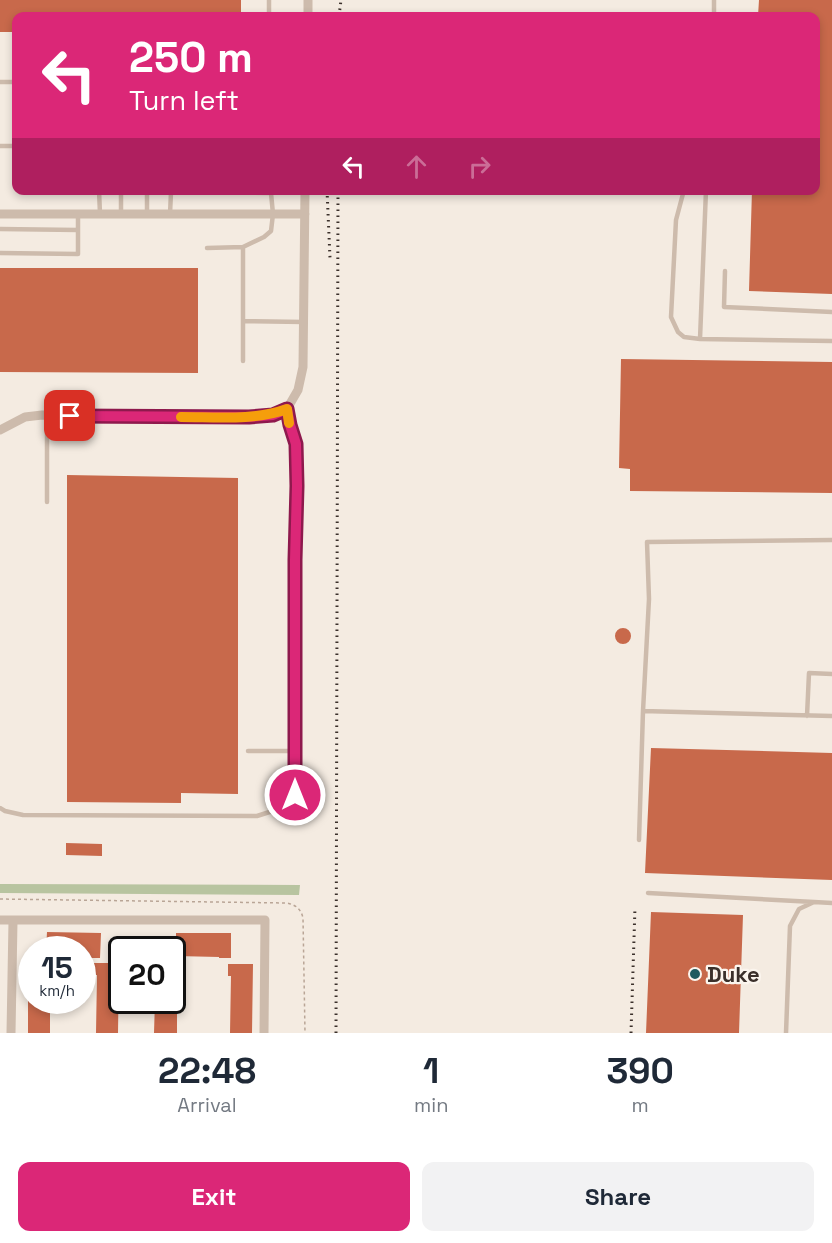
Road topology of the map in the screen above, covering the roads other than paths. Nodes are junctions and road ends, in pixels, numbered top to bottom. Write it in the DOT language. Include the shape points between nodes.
graph roads {
  1 [pos="99,195"];
  2 [pos="121,195"];
  3 [pos="147,195"];
  4 [pos="171,195"];
  5 [pos="271,195"];
  6 [pos="305,195"];
  7 [pos="683,195"];
  8 [pos="706,195"];
  9 [pos="0,214"];
  10 [pos="78,214"];
  11 [pos="99,214"];
  12 [pos="121,214"];
  13 [pos="147,214"];
  14 [pos="170,214"];
  15 [pos="273,214"];
  16 [pos="305,214"];
  17 [pos="0,229"];
  18 [pos="78,230"];
  19 [pos="243,247"];
  20 [pos="207,248"];
  21 [pos="0,253"];
  22 [pos="725,271"];
  23 [pos="832,312"];
  24 [pos="243,321"];
  25 [pos="304,322"];
  26 [pos="700,339"];
  27 [pos="832,341"];
  28 [pos="243,362"];
  29 [pos="287,409"];
  30 [pos="47,415"];
  31 [pos="0,430"];
  32 [pos="47,502"];
  33 [pos="832,540"];
  34 [pos="832,675"];
  35 [pos="643,711"];
  36 [pos="807,716"];
  37 [pos="832,716"];
  38 [pos="248,751"];
  39 [pos="295,751"];
  40 [pos="0,808"];
  41 [pos="639,840"];
  42 [pos="648,893"];
  43 [pos="814,902"];
  44 [pos="832,903"];
  45 [pos="0,921"];
  46 [pos="13,921"];
  47 [pos="11,1033"];
  48 [pos="264,1033"];
  49 [pos="786,1033"];
  1 -- 11 [label="lane"];
  2 -- 12 [label="lane"];
  3 -- 13 [label="lane"];
  4 -- 14 [label="lane"];
  5 -- 15 [label="lane"];
  6 -- 16 [label="street"];
  7 -- 26 [label="lane" via="676,220 671,317 684,338"];
  8 -- 26 [label="lane"];
  9 -- 10 [label="street"];
  10 -- 11 [label="street"];
  10 -- 18 [label="lane"];
  11 -- 12 [label="street"];
  12 -- 13 [label="street"];
  13 -- 14 [label="street"];
  14 -- 15 [label="street"];
  15 -- 16 [label="street"];
  15 -- 19 [label="lane" via="271,231"];
  16 -- 25 [label="street"];
  17 -- 18 [label="lane"];
  18 -- 21 [label="lane" via="78,254"];
  19 -- 20 [label="lane"];
  19 -- 24 [label="lane"];
  22 -- 23 [label="lane" via="724,307"];
  24 -- 25 [label="lane"];
  24 -- 28 [label="lane"];
  25 -- 29 [label="street" via="303,367 298,390"];
  26 -- 27 [label="lane"];
  29 -- 30 [label="street" via="249,417"];
  29 -- 39 [label="lane" via="297,454"];
  30 -- 31 [label="street" via="25,417"];
  30 -- 32 [label="lane"];
  33 -- 35 [label="lane" via="647,542 649,599"];
  34 -- 36 [label="lane" via="809,673"];
  35 -- 36 [label="lane"];
  35 -- 41 [label="lane"];
  36 -- 37 [label="lane"];
  38 -- 39 [label="lane"];
  39 -- 40 [label="lane" via="295,795 282,808 257,816 23,815"];
  42 -- 43 [label="lane"];
  43 -- 44 [label="lane"];
  43 -- 49 [label="lane" via="799,909 790,926"];
  45 -- 46 [label="street"];
  46 -- 47 [label="street"];
  46 -- 48 [label="street" via="265,920"];
}
